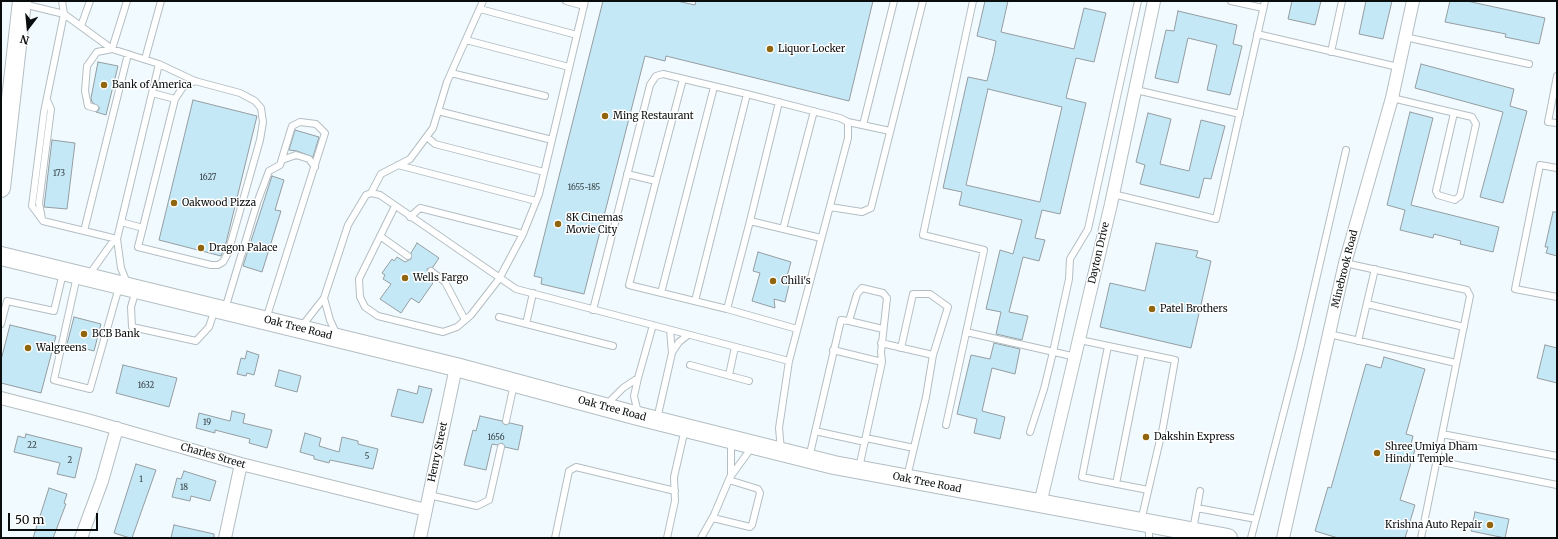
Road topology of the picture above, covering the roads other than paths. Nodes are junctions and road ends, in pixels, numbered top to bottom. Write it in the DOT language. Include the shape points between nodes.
graph roads {
  1 [pos="62,1"];
  2 [pos="90,1"];
  3 [pos="127,1"];
  4 [pos="162,1"];
  5 [pos="483,1"];
  6 [pos="566,1"];
  7 [pos="894,1"];
  8 [pos="923,1"];
  9 [pos="974,1"];
  10 [pos="1138,1"];
  11 [pos="1154,1"];
  12 [pos="1231,1"];
  13 [pos="1265,1"];
  14 [pos="1342,1"];
  15 [pos="1413,1"];
  16 [pos="18,2"];
  17 [pos="585,4"];
  18 [pos="1263,8"];
  19 [pos="480,9"];
  20 [pos="64,14"];
  21 [pos="81,26"];
  22 [pos="1257,34"];
  23 [pos="577,35"];
  24 [pos="1405,37"];
  25 [pos="466,40"];
  26 [pos="112,49"];
  27 [pos="1331,52"];
  28 [pos="128,54"];
  29 [pos="145,59"];
  30 [pos="159,64"];
  31 [pos="1529,64"];
  32 [pos="569,67"];
  33 [pos="1398,67"];
  34 [pos="451,73"];
  35 [pos="1557,76"];
  36 [pos="683,79"];
  37 [pos="195,80"];
  38 [pos="714,87"];
  39 [pos="1136,90"];
  40 [pos="152,93"];
  41 [pos="746,94"];
  42 [pos="545,96"];
  43 [pos="1392,98"];
  44 [pos="175,100"];
  45 [pos="779,102"];
  46 [pos="95,108"];
  47 [pos="438,111"];
  48 [pos="814,111"];
  49 [pos="1454,113"];
  50 [pos="1240,114"];
  51 [pos="848,122"];
  52 [pos="1557,124"];
  53 [pos="863,125"];
  54 [pos="890,131"];
  55 [pos="427,137"];
  56 [pos="552,140"];
  57 [pos="1346,150"];
  58 [pos="282,160"];
  59 [pos="398,165"];
  60 [pos="315,167"];
  61 [pos="1557,168"];
  62 [pos="544,172"];
  63 [pos="627,174"];
  64 [pos="656,181"];
  65 [pos="1,188"];
  66 [pos="371,193"];
  67 [pos="1113,194"];
  68 [pos="536,201"];
  69 [pos="395,206"];
  70 [pos="830,207"];
  71 [pos="410,217"];
  72 [pos="750,221"];
  73 [pos="121,222"];
  74 [pos="143,228"];
  75 [pos="783,229"];
  76 [pos="84,231"];
  77 [pos="523,234"];
  78 [pos="380,236"];
  79 [pos="821,238"];
  80 [pos="117,239"];
  81 [pos="1,256"];
  82 [pos="408,256"];
  83 [pos="1345,262"];
  84 [pos="1375,269"];
  85 [pos="431,271"];
  86 [pos="76,274"];
  87 [pos="499,278"];
  88 [pos="128,287"];
  89 [pos="661,293"];
  90 [pos="533,294"];
  91 [pos="1557,297"];
  92 [pos="324,298"];
  93 [pos="695,301"];
  94 [pos="1367,304"];
  95 [pos="220,309"];
  96 [pos="727,309"];
  97 [pos="593,310"];
  98 [pos="499,317"];
  99 [pos="265,320"];
  100 [pos="465,320"];
  101 [pos="849,321"];
  102 [pos="1,324"];
  103 [pos="526,324"];
  104 [pos="653,325"];
  105 [pos="1464,328"];
  106 [pos="300,329"];
  107 [pos="797,329"];
  108 [pos="883,329"];
  109 [pos="670,330"];
  110 [pos="966,332"];
  111 [pos="1329,334"];
  112 [pos="688,335"];
  113 [pos="338,338"];
  114 [pos="1080,340"];
  115 [pos="1358,341"];
  116 [pos="881,343"];
  117 [pos="613,346"];
  118 [pos="1108,346"];
  119 [pos="735,347"];
  120 [pos="901,348"];
  121 [pos="833,350"];
  122 [pos="1053,352"];
  123 [pos="672,353"];
  124 [pos="1142,353"];
  125 [pos="933,355"];
  126 [pos="1076,357"];
  127 [pos="788,361"];
  128 [pos="882,362"];
  129 [pos="1456,363"];
  130 [pos="690,365"];
  131 [pos="456,367"];
  132 [pos="729,376"];
  133 [pos="638,378"];
  134 [pos="749,381"];
  135 [pos="514,382"];
  136 [pos="1,398"];
  137 [pos="604,407"];
  138 [pos="638,416"];
  139 [pos="506,421"];
  140 [pos="657,421"];
  141 [pos="946,425"];
  142 [pos="117,428"];
  143 [pos="685,428"];
  144 [pos="815,431"];
  145 [pos="1030,432"];
  146 [pos="1442,434"];
  147 [pos="730,439"];
  148 [pos="865,440"];
  149 [pos="754,445"];
  150 [pos="501,447"];
  151 [pos="914,448"];
  152 [pos="781,452"];
  153 [pos="1557,456"];
  154 [pos="809,459"];
  155 [pos="1437,461"];
  156 [pos="241,464"];
  157 [pos="859,470"];
  158 [pos="730,478"];
  159 [pos="906,479"];
  160 [pos="1116,484"];
  161 [pos="1557,485"];
  162 [pos="1148,490"];
  163 [pos="675,491"];
  164 [pos="1200,491"];
  165 [pos="429,495"];
  166 [pos="1040,504"];
  167 [pos="1197,508"];
  168 [pos="426,510"];
  169 [pos="712,518"];
  170 [pos="1256,519"];
  171 [pos="1146,528"];
  172 [pos="1192,535"];
  173 [pos="82,538"];
  174 [pos="224,538"];
  175 [pos="420,538"];
  176 [pos="555,538"];
  177 [pos="667,538"];
  178 [pos="701,538"];
  179 [pos="1224,538"];
  180 [pos="1252,538"];
  181 [pos="1283,538"];
  182 [pos="1421,538"];
  1 -- 20 [label="lane"];
  2 -- 21 [label="lane"];
  3 -- 26 [label="lane"];
  4 -- 29 [label="lane"];
  5 -- 19 [label="lane"];
  6 -- 17 [label="lane"];
  7 -- 53 [label="lane"];
  8 -- 54 [label="lane"];
  9 -- 110 [label="lane" via="923,234 984,250"];
  10 -- 122 [label="lane" via="1088,229 1070,259 1069,279"];
  11 -- 39 [label="street, Dayton Drive"];
  12 -- 18 [label="lane"];
  13 -- 18 [label="lane"];
  14 -- 27 [label="lane"];
  15 -- 24 [label="street, Minebrook Road"];
  16 -- 20 [label="lane"];
  16 -- 65 [label="main road"];
  17 -- 23 [label="lane"];
  18 -- 22 [label="lane"];
  19 -- 23 [label="lane"];
  19 -- 25 [label="lane"];
  20 -- 21 [label="lane"];
  20 -- 76 [label="lane" via="47,100 32,206 42,221"];
  21 -- 26 [label="lane"];
  22 -- 27 [label="lane"];
  22 -- 50 [label="lane"];
  23 -- 32 [label="lane"];
  24 -- 31 [label="lane"];
  24 -- 33 [label="street, Minebrook Road"];
  25 -- 32 [label="lane"];
  25 -- 34 [label="lane"];
  26 -- 28 [label="lane"];
  26 -- 46 [label="lane" via="97,52 88,66 85,91 88,106"];
  27 -- 33 [label="lane"];
  28 -- 29 [label="lane"];
  28 -- 76 [label="lane" via="110,112"];
  29 -- 30 [label="lane"];
  30 -- 37 [label="lane"];
  30 -- 40 [label="lane"];
  32 -- 56 [label="lane"];
  33 -- 43 [label="street, Minebrook Road"];
  34 -- 42 [label="lane"];
  34 -- 47 [label="lane"];
  35 -- 52 [label="lane" via="1548,122"];
  36 -- 38 [label="lane"];
  36 -- 63 [label="lane" via="663,74 656,76 650,85"];
  36 -- 64 [label="lane"];
  37 -- 44 [label="lane" via="183,87"];
  37 -- 74 [label="lane" via="240,93 255,101 261,108 263,122 260,140 228,253 223,262 211,265 138,247"];
  38 -- 41 [label="lane"];
  38 -- 89 [label="lane"];
  39 -- 50 [label="lane"];
  39 -- 67 [label="street, Dayton Drive"];
  40 -- 44 [label="lane"];
  40 -- 73 [label="lane"];
  41 -- 45 [label="lane"];
  41 -- 93 [label="lane"];
  43 -- 49 [label="lane"];
  43 -- 83 [label="street, Minebrook Road"];
  44 -- 74 [label="lane"];
  45 -- 48 [label="lane"];
  45 -- 72 [label="lane"];
  47 -- 55 [label="lane" via="433,128"];
  47 -- 56 [label="lane"];
  48 -- 51 [label="lane"];
  48 -- 75 [label="lane"];
  49 -- 49 [label="lane" via="1472,117 1476,124 1460,196 1455,200 1438,195 1436,191"];
  50 -- 67 [label="lane" via="1216,219"];
  51 -- 53 [label="lane"];
  51 -- 70 [label="lane" via="848,138"];
  53 -- 54 [label="lane"];
  54 -- 70 [label="lane" via="871,208 862,212"];
  55 -- 59 [label="lane" via="410,159"];
  55 -- 62 [label="lane" via="436,144"];
  56 -- 62 [label="lane"];
  57 -- 170 [label="lane" via="1300,349"];
  58 -- 60 [label="lane" via="296,155 309,159"];
  58 -- 60 [label="lane" via="292,126 300,122 316,124 326,133"];
  58 -- 95 [label="lane" via="269,171"];
  59 -- 66 [label="lane" via="381,174"];
  59 -- 68 [label="lane"];
  60 -- 99 [label="lane"];
  61 -- 91 [label="lane" via="1540,165 1515,289"];
  62 -- 68 [label="lane"];
  63 -- 64 [label="lane"];
  63 -- 97 [label="lane"];
  64 -- 89 [label="lane" via="629,285"];
  66 -- 69 [label="lane" via="380,195"];
  66 -- 92 [label="lane" via="366,195 348,225"];
  67 -- 114 [label="street, Dayton Drive"];
  68 -- 77 [label="lane"];
  69 -- 71 [label="lane"];
  69 -- 78 [label="lane"];
  70 -- 79 [label="lane"];
  71 -- 77 [label="lane" via="420,208"];
  71 -- 87 [label="lane"];
  72 -- 75 [label="lane"];
  72 -- 96 [label="lane"];
  73 -- 74 [label="lane"];
  73 -- 80 [label="lane"];
  75 -- 79 [label="lane"];
  76 -- 80 [label="lane"];
  77 -- 87 [label="lane"];
  78 -- 82 [label="lane"];
  78 -- 100 [label="lane" via="359,280 360,297 365,307 378,316 443,332 457,327"];
  79 -- 107 [label="lane"];
  80 -- 86 [label="lane"];
  80 -- 88 [label="lane" via="121,268"];
  81 -- 86 [label="main road, Oak Tree Road"];
  83 -- 84 [label="lane"];
  83 -- 111 [label="street, Minebrook Road"];
  84 -- 94 [label="lane"];
  84 -- 105 [label="lane" via="1467,290 1470,296"];
  85 -- 100 [label="lane" via="445,282"];
  86 -- 88 [label="main road, Oak Tree Road"];
  86 -- 88 [label="lane" via="54,380 90,389"];
  86 -- 102 [label="lane" via="54,312 7,301"];
  87 -- 90 [label="lane" via="516,289"];
  87 -- 100 [label="lane"];
  88 -- 95 [label="main road, Oak Tree Road"];
  88 -- 95 [label="lane" via="132,327 196,341 210,327"];
  89 -- 93 [label="lane"];
  90 -- 97 [label="lane"];
  90 -- 103 [label="lane"];
  92 -- 106 [label="lane"];
  92 -- 113 [label="lane"];
  93 -- 96 [label="lane"];
  94 -- 105 [label="lane"];
  94 -- 115 [label="lane"];
  95 -- 99 [label="main road, Oak Tree Road"];
  96 -- 107 [label="lane"];
  97 -- 104 [label="lane"];
  98 -- 103 [label="lane"];
  99 -- 106 [label="main road, Oak Tree Road"];
  101 -- 108 [label="lane"];
  101 -- 108 [label="lane" via="857,294 862,288 883,293 887,298"];
  101 -- 121 [label="lane" via="841,320"];
  103 -- 117 [label="lane"];
  104 -- 109 [label="lane"];
  104 -- 133 [label="lane"];
  105 -- 129 [label="lane"];
  106 -- 113 [label="main road, Oak Tree Road"];
  107 -- 127 [label="lane"];
  108 -- 116 [label="lane"];
  109 -- 112 [label="lane"];
  109 -- 123 [label="lane"];
  110 -- 122 [label="lane"];
  110 -- 141 [label="lane"];
  111 -- 115 [label="lane"];
  111 -- 181 [label="street, Minebrook Road"];
  112 -- 119 [label="lane"];
  112 -- 123 [label="lane" via="679,342"];
  113 -- 131 [label="main road, Oak Tree Road"];
  114 -- 118 [label="lane"];
  114 -- 126 [label="street, Dayton Drive"];
  115 -- 129 [label="lane"];
  116 -- 120 [label="lane"];
  116 -- 128 [label="lane"];
  118 -- 124 [label="lane"];
  118 -- 160 [label="lane" via="1082,477"];
  119 -- 127 [label="lane"];
  119 -- 132 [label="lane"];
  120 -- 125 [label="lane"];
  120 -- 125 [label="lane" via="912,294 930,294 948,307"];
  121 -- 128 [label="lane"];
  121 -- 144 [label="lane"];
  122 -- 126 [label="lane"];
  122 -- 145 [label="lane"];
  123 -- 140 [label="lane"];
  124 -- 160 [label="lane"];
  124 -- 162 [label="lane" via="1175,360"];
  125 -- 151 [label="lane"];
  126 -- 166 [label="street, Dayton Drive"];
  127 -- 152 [label="lane" via="779,428"];
  128 -- 148 [label="lane"];
  129 -- 146 [label="lane"];
  130 -- 132 [label="lane"];
  131 -- 135 [label="main road, Oak Tree Road"];
  131 -- 165 [label="street, Henry Street"];
  132 -- 134 [label="lane"];
  133 -- 137 [label="lane" via="623,388"];
  133 -- 138 [label="lane" via="634,396"];
  135 -- 137 [label="main road, Oak Tree Road"];
  135 -- 139 [label="lane"];
  136 -- 142 [label="street, Charles Street"];
  137 -- 138 [label="main road, Oak Tree Road"];
  138 -- 140 [label="main road, Oak Tree Road"];
  140 -- 143 [label="main road, Oak Tree Road"];
  142 -- 156 [label="street, Charles Street"];
  142 -- 173 [label="street"];
  143 -- 147 [label="main road, Oak Tree Road"];
  143 -- 163 [label="lane" via="674,477"];
  144 -- 148 [label="lane"];
  144 -- 154 [label="lane"];
  146 -- 153 [label="lane"];
  146 -- 155 [label="lane"];
  147 -- 149 [label="main road, Oak Tree Road"];
  147 -- 158 [label="lane"];
  148 -- 151 [label="lane"];
  148 -- 157 [label="lane"];
  149 -- 152 [label="main road, Oak Tree Road"];
  149 -- 158 [label="lane"];
  150 -- 165 [label="lane" via="489,500 477,506"];
  151 -- 159 [label="lane"];
  152 -- 154 [label="main road, Oak Tree Road"];
  154 -- 157 [label="main road, Oak Tree Road"];
  155 -- 161 [label="lane"];
  155 -- 182 [label="lane"];
  156 -- 168 [label="street, Charles Street"];
  156 -- 174 [label="street"];
  157 -- 159 [label="main road, Oak Tree Road"];
  158 -- 169 [label="lane"];
  158 -- 169 [label="lane" via="758,489 760,493 752,525 750,527"];
  159 -- 166 [label="main road, Oak Tree Road"];
  160 -- 162 [label="lane"];
  162 -- 171 [label="lane"];
  163 -- 176 [label="lane" via="576,467 570,471"];
  163 -- 177 [label="lane"];
  164 -- 167 [label="lane"];
  165 -- 168 [label="street, Henry Street"];
  166 -- 171 [label="main road, Oak Tree Road"];
  167 -- 170 [label="lane"];
  167 -- 172 [label="lane"];
  168 -- 175 [label="street, Henry Street"];
  169 -- 178 [label="lane"];
  170 -- 180 [label="lane"];
  171 -- 172 [label="main road, Oak Tree Road"];
  172 -- 179 [label="main road, Oak Tree Road"];
}
